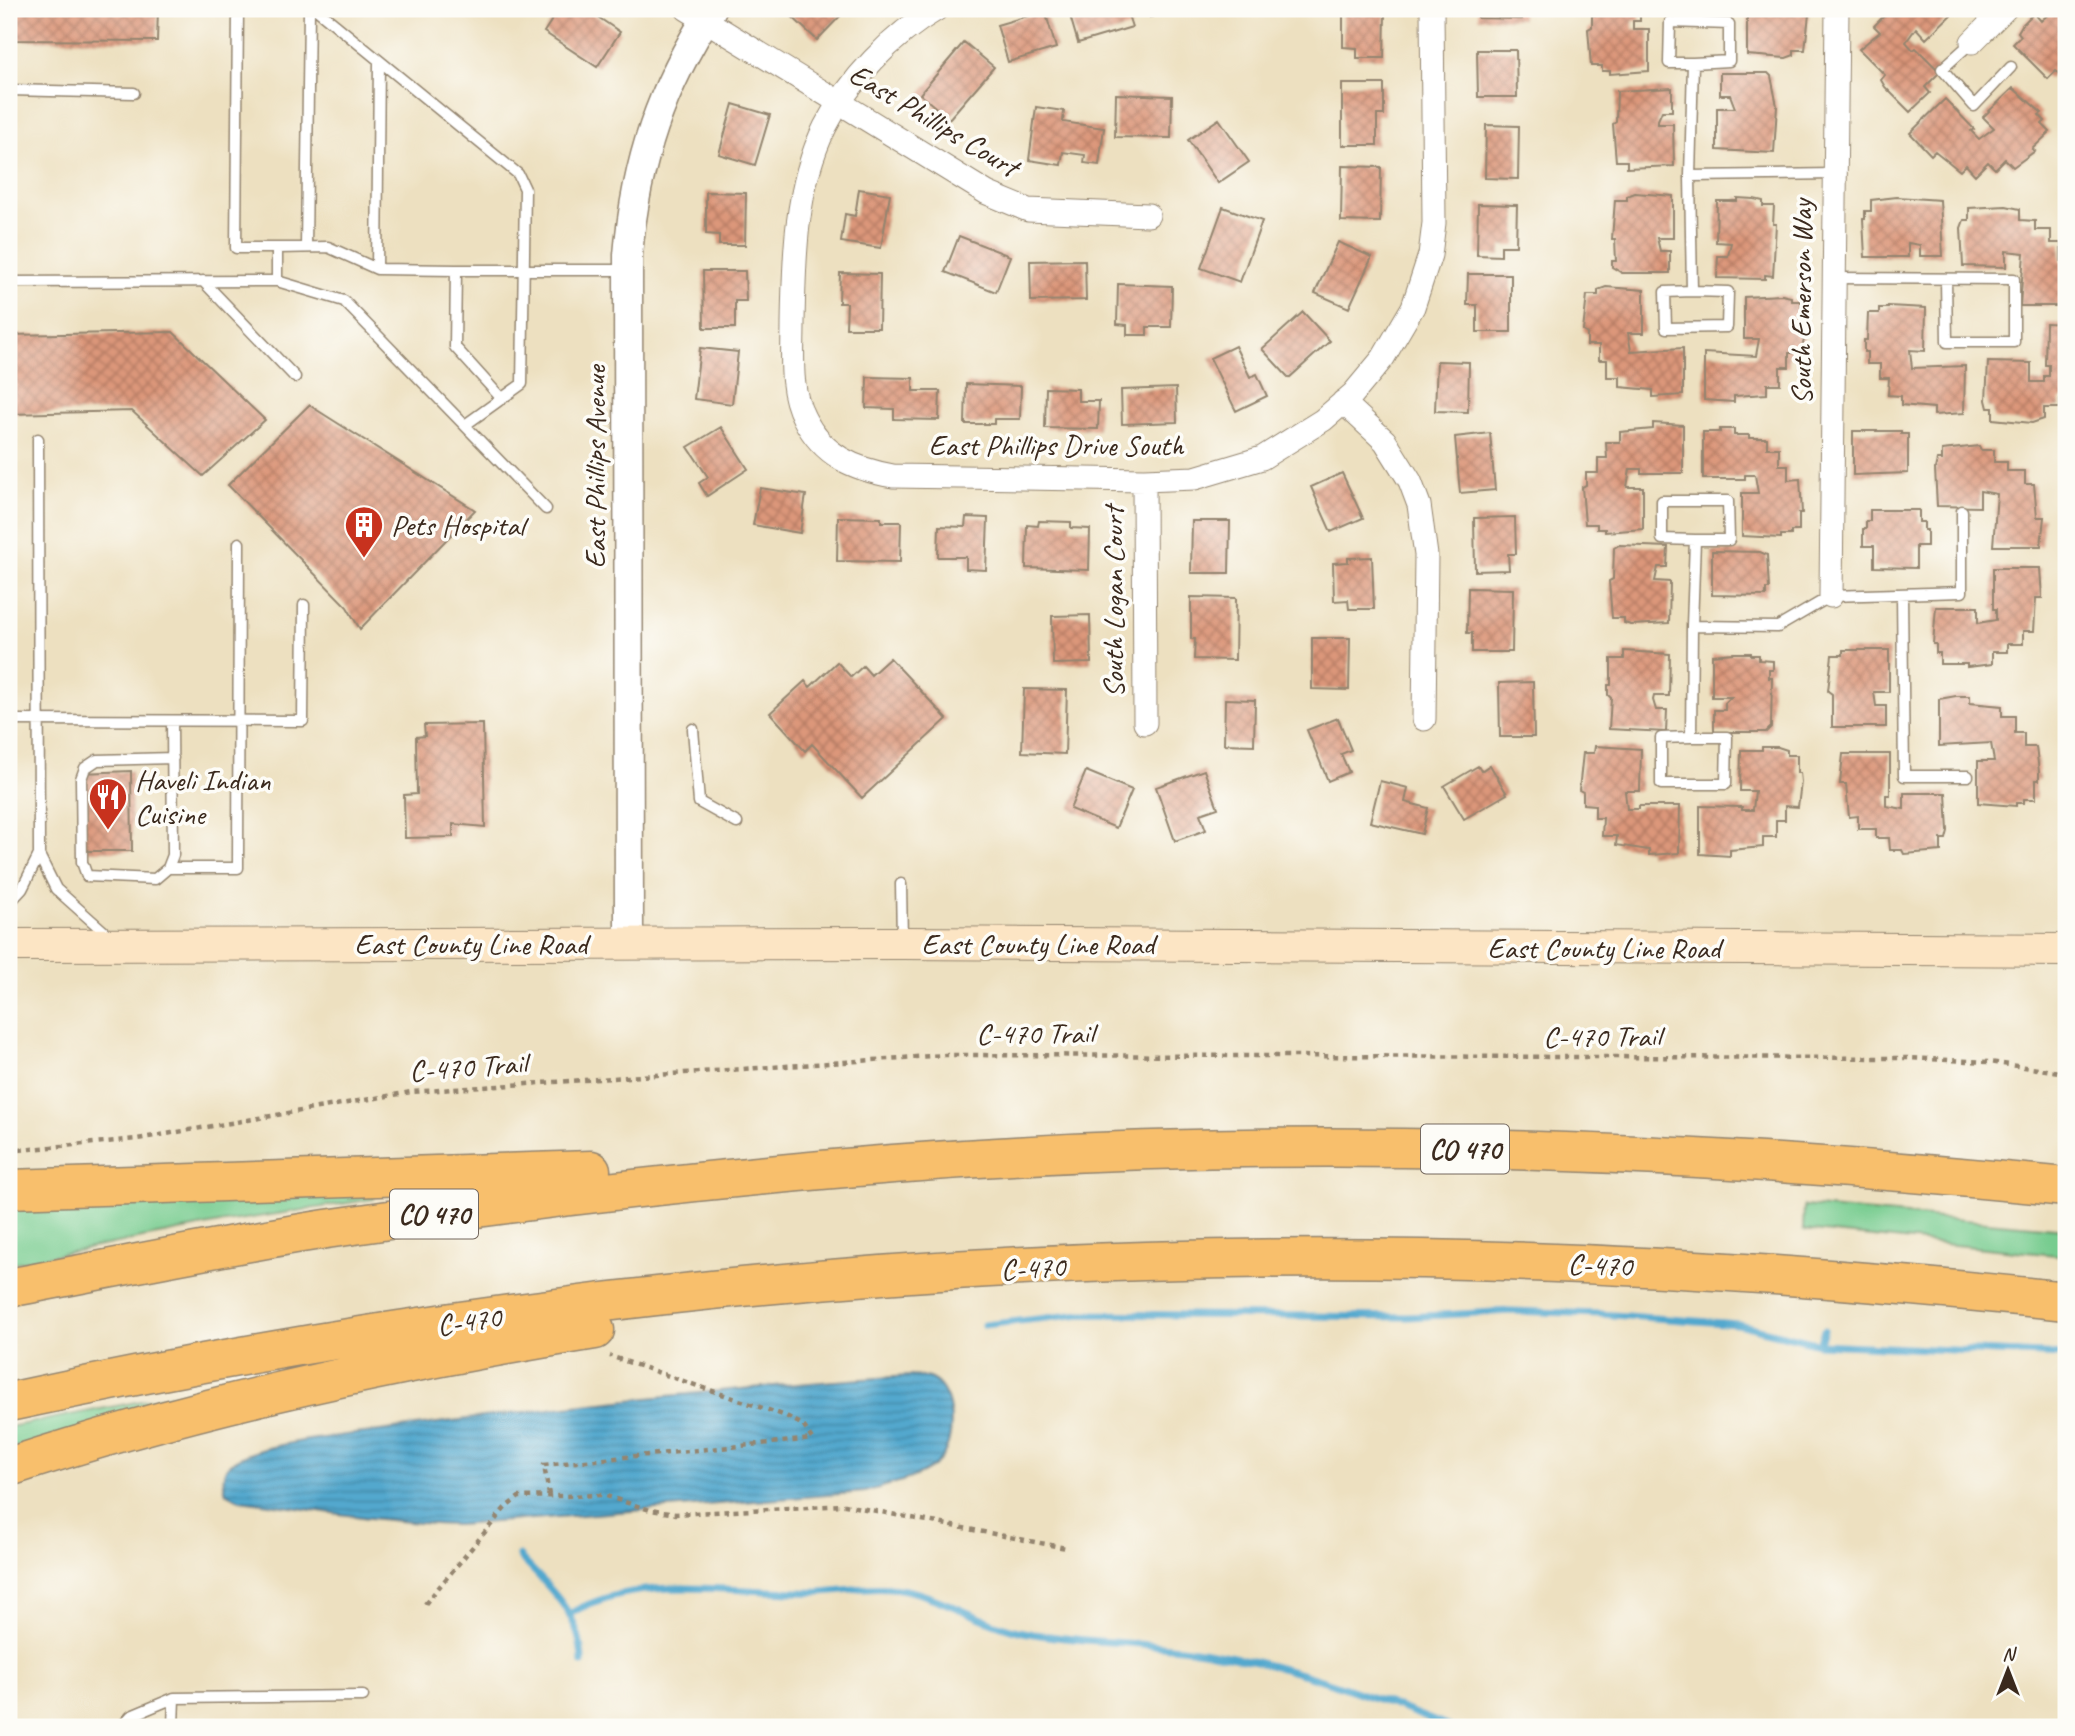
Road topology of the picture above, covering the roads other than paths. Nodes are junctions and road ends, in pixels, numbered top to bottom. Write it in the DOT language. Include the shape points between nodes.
graph roads {
  1 [pos="238,9"];
  2 [pos="309,9"];
  3 [pos="316,9"];
  4 [pos="937,9"];
  5 [pos="1432,9"];
  6 [pos="1837,9"];
  7 [pos="2006,9"];
  8 [pos="701,13"];
  9 [pos="1972,42"];
  10 [pos="379,61"];
  11 [pos="1693,62"];
  12 [pos="2011,67"];
  13 [pos="9,90"];
  14 [pos="134,93"];
  15 [pos="841,102"];
  16 [pos="1833,174"];
  17 [pos="1690,176"];
  18 [pos="1148,215"];
  19 [pos="306,247"];
  20 [pos="277,248"];
  21 [pos="377,269"];
  22 [pos="456,270"];
  23 [pos="524,270"];
  24 [pos="628,270"];
  25 [pos="1832,278"];
  26 [pos="1946,279"];
  27 [pos="203,281"];
  28 [pos="277,281"];
  29 [pos="9,282"];
  30 [pos="1692,291"];
  31 [pos="295,377"];
  32 [pos="502,399"];
  33 [pos="1343,402"];
  34 [pos="465,425"];
  35 [pos="38,439"];
  36 [pos="1144,480"];
  37 [pos="546,509"];
  38 [pos="1962,511"];
  39 [pos="1695,540"];
  40 [pos="239,543"];
  41 [pos="1902,594"];
  42 [pos="1831,596"];
  43 [pos="304,605"];
  44 [pos="1692,626"];
  45 [pos="1424,719"];
  46 [pos="9,720"];
  47 [pos="38,720"];
  48 [pos="172,720"];
  49 [pos="239,721"];
  50 [pos="1145,723"];
  51 [pos="693,729"];
  52 [pos="1691,737"];
  53 [pos="173,758"];
  54 [pos="1968,776"];
  55 [pos="737,823"];
  56 [pos="39,855"];
  57 [pos="168,868"];
  58 [pos="901,884"];
  59 [pos="9,903"];
  60 [pos="902,943"];
  61 [pos="629,944"];
  62 [pos="9,945"];
  63 [pos="120,946"];
  64 [pos="2066,950"];
  65 [pos="863,1167"];
  66 [pos="2066,1186"];
  67 [pos="9,1189"];
  68 [pos="1039,1268"];
  69 [pos="9,1288"];
  70 [pos="2066,1301"];
  71 [pos="9,1402"];
  72 [pos="9,1467"];
  73 [pos="363,1696"];
  74 [pos="174,1698"];
  75 [pos="121,1727"];
  76 [pos="173,1727"];
  1 -- 20 [label="lane" via="236,248"];
  2 -- 19 [label="lane"];
  3 -- 10 [label="lane"];
  4 -- 15 [label="street, East Phillips Drive South" via="892,42"];
  5 -- 33 [label="street, East Phillips Drive South" via="1434,223 1430,255 1404,324 1383,358"];
  6 -- 16 [label="street, South Emerson Way"];
  7 -- 9 [label="street"];
  8 -- 15 [label="street, East Phillips Court"];
  8 -- 24 [label="street, East Phillips Avenue" via="640,164"];
  9 -- 12 [label="lane" via="1942,69 1974,106"];
  10 -- 21 [label="lane"];
  10 -- 23 [label="lane" via="518,174 524,189"];
  11 -- 11 [label="lane" via="1729,61 1729,24 1670,22 1669,62"];
  11 -- 17 [label="lane"];
  13 -- 14 [label="lane"];
  15 -- 18 [label="street, East Phillips Court" via="987,193 1028,211"];
  15 -- 36 [label="street, East Phillips Drive South" via="824,129 801,204 794,247 793,371 797,401 814,435 842,461 863,471 893,476"];
  16 -- 17 [label="lane"];
  16 -- 25 [label="street, South Emerson Way"];
  17 -- 30 [label="lane"];
  19 -- 20 [label="lane"];
  19 -- 21 [label="lane" via="328,247"];
  20 -- 28 [label="lane"];
  21 -- 22 [label="lane"];
  22 -- 23 [label="lane"];
  22 -- 32 [label="lane" via="455,347"];
  23 -- 24 [label="lane"];
  23 -- 32 [label="lane" via="522,384"];
  24 -- 61 [label="street, East Phillips Avenue"];
  25 -- 26 [label="lane"];
  25 -- 42 [label="street, South Emerson Way"];
  26 -- 26 [label="lane" via="2014,279 2014,342 1947,342"];
  27 -- 28 [label="lane"];
  27 -- 29 [label="lane"];
  27 -- 31 [label="lane"];
  28 -- 34 [label="lane" via="344,301"];
  30 -- 30 [label="lane" via="1728,292 1727,327 1666,328 1665,292"];
  32 -- 34 [label="lane"];
  33 -- 36 [label="street, East Phillips Drive South" via="1301,436 1262,458 1195,478"];
  33 -- 45 [label="street" via="1385,441 1419,505 1426,555"];
  34 -- 37 [label="lane"];
  35 -- 47 [label="lane"];
  36 -- 50 [label="street, South Logan Court"];
  38 -- 41 [label="lane" via="1962,592"];
  39 -- 39 [label="lane" via="1729,540 1728,501 1662,501 1662,539"];
  39 -- 44 [label="lane"];
  40 -- 49 [label="lane"];
  41 -- 42 [label="lane"];
  41 -- 54 [label="lane" via="1903,776"];
  42 -- 44 [label="lane" via="1778,626"];
  43 -- 49 [label="lane" via="303,721"];
  44 -- 52 [label="lane"];
  46 -- 47 [label="lane"];
  47 -- 48 [label="lane"];
  47 -- 56 [label="lane"];
  48 -- 49 [label="lane"];
  48 -- 53 [label="lane"];
  49 -- 57 [label="lane" via="238,868"];
  51 -- 55 [label="lane" via="699,803"];
  52 -- 52 [label="lane" via="1727,737 1726,784 1661,784 1661,738"];
  53 -- 57 [label="lane" via="173,855"];
  53 -- 57 [label="lane" via="97,760 85,768 81,779 82,862 88,876 155,879"];
  56 -- 59 [label="lane" via="22,889"];
  56 -- 63 [label="lane" via="56,889"];
  58 -- 60 [label="lane"];
  60 -- 61 [label="main road, East County Line Road"];
  60 -- 64 [label="main road, East County Line Road"];
  61 -- 63 [label="main road, East County Line Road"];
  62 -- 63 [label="main road, East County Line Road"];
  65 -- 66 [label="highway, CO 470" via="1199,1150 1499,1149 1801,1163"];
  65 -- 67 [label="highway" via="837,1156 566,1171"];
  65 -- 69 [label="highway, CO 470" via="678,1183 447,1212 221,1247"];
  68 -- 70 [label="highway, C-470" via="1309,1259 1558,1263 1759,1273"];
  68 -- 71 [label="highway, C-470" via="806,1282 529,1313 343,1340"];
  68 -- 72 [label="highway" via="977,1290 799,1304 590,1331 310,1385 119,1433"];
  73 -- 74 [label="lane"];
  74 -- 75 [label="lane" via="131,1716"];
  74 -- 76 [label="lane"];
}
